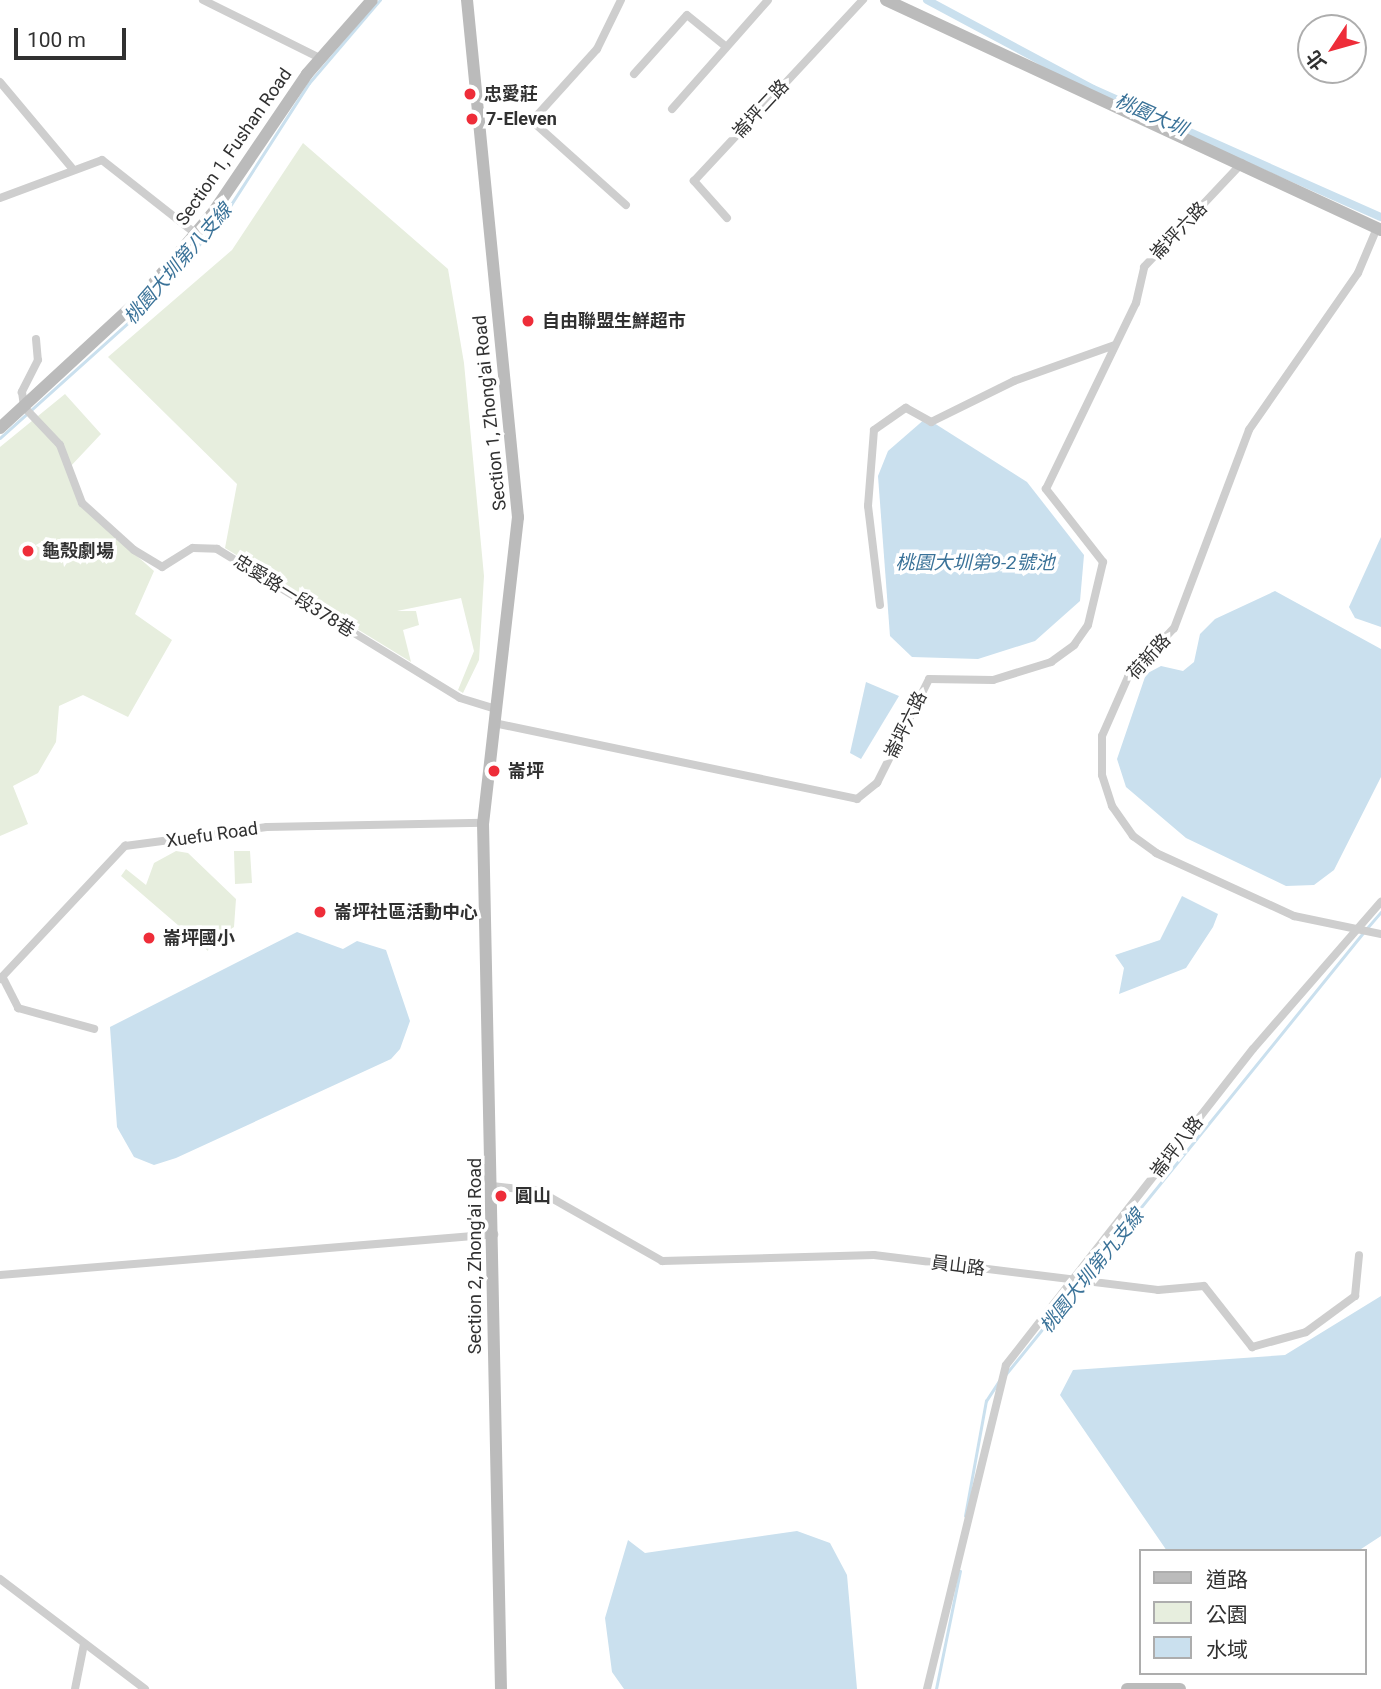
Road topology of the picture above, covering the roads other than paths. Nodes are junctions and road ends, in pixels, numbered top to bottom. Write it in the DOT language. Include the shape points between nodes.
graph roads {
  1 [pos="203,0"];
  2 [pos="372,0"];
  3 [pos="467,0"];
  4 [pos="621,0"];
  5 [pos="768,0"];
  6 [pos="863,0"];
  7 [pos="886,0"];
  8 [pos="725,46"];
  9 [pos="320,58"];
  10 [pos="634,74"];
  11 [pos="0,82"];
  12 [pos="672,109"];
  13 [pos="1241,163"];
  14 [pos="71,167"];
  15 [pos="0,198"];
  16 [pos="626,205"];
  17 [pos="727,218"];
  18 [pos="1379,229"];
  19 [pos="196,234"];
  20 [pos="36,339"];
  21 [pos="1115,345"];
  22 [pos="27,411"];
  23 [pos="0,428"];
  24 [pos="880,606"];
  25 [pos="496,709"];
  26 [pos="494,723"];
  27 [pos="483,823"];
  28 [pos="1381,902"];
  29 [pos="1358,932"];
  30 [pos="1381,934"];
  31 [pos="2,979"];
  32 [pos="94,1029"];
  33 [pos="492,1186"];
  34 [pos="494,1234"];
  35 [pos="1359,1255"];
  36 [pos="0,1275"];
  37 [pos="1075,1279"];
  38 [pos="0,1579"];
  39 [pos="84,1644"];
  40 [pos="75,1689"];
  41 [pos="145,1689"];
  42 [pos="501,1689"];
  43 [pos="927,1689"];
  44 [pos="1127,1689"];
  45 [pos="1180,1689"];
  1 -- 9 [label="street"];
  2 -- 9 [label="main road, Section 1, Fushan Road"];
  3 -- 25 [label="main road, Section 1, Zhong'ai Road" via="518,517"];
  4 -- 16 [label="street" via="597,49 533,121"];
  5 -- 8 [label="street"];
  6 -- 17 [label="street, 崙坪二路" via="694,181"];
  7 -- 13 [label="main road"];
  8 -- 10 [label="street" via="687,15"];
  8 -- 12 [label="street"];
  9 -- 19 [label="main road, Section 1, Fushan Road"];
  11 -- 14 [label="street"];
  13 -- 18 [label="main road"];
  13 -- 21 [label="street, 崙坪六路" via="1144,267 1143,284"];
  14 -- 15 [label="street"];
  14 -- 19 [label="street" via="102,160"];
  18 -- 29 [label="street, 荷新路" via="1357,274 1249,430 1174,628 1128,677 1102,736 1105,785 1133,836 1261,904"];
  19 -- 22 [label="main road, Section 1, Fushan Road" via="142,297"];
  20 -- 22 [label="street" via="38,360 22,392"];
  21 -- 24 [label="street" via="1014,381 931,422 906,408 874,430 868,506"];
  21 -- 26 [label="street, 崙坪六路" via="1046,489 1103,562 1088,625 1051,662 993,680 929,679 877,783 857,799"];
  22 -- 23 [label="main road, Section 1, Fushan Road"];
  22 -- 25 [label="street, 忠愛路一段378巷" via="60,445 82,503 154,564 162,567 193,548 217,548 460,698"];
  25 -- 26 [label="main road, Section 1, Zhong'ai Road"];
  26 -- 27 [label="main road, Section 1, Zhong'ai Road"];
  27 -- 31 [label="street, Xuefu Road" via="267,827 125,846"];
  27 -- 33 [label="main road, Section 2, Zhong'ai Road"];
  28 -- 29 [label="street, 崙坪八路"];
  29 -- 30 [label="street, 荷新路"];
  29 -- 37 [label="street, 崙坪八路" via="1253,1049"];
  31 -- 32 [label="street" via="18,1008"];
  33 -- 34 [label="main road, Section 2, Zhong'ai Road"];
  33 -- 37 [label="street, 員山路" via="539,1191 662,1261 874,1255"];
  34 -- 36 [label="street"];
  34 -- 42 [label="main road, Section 2, Zhong'ai Road" via="492,1441"];
  35 -- 37 [label="street, 員山路" via="1355,1296 1306,1332 1266,1347 1252,1347 1204,1286 1174,1291"];
  37 -- 43 [label="street, 崙坪八路" via="1006,1365"];
  38 -- 39 [label="street"];
  39 -- 40 [label="street"];
  39 -- 41 [label="street"];
  44 -- 45 [label="main road"];
}
